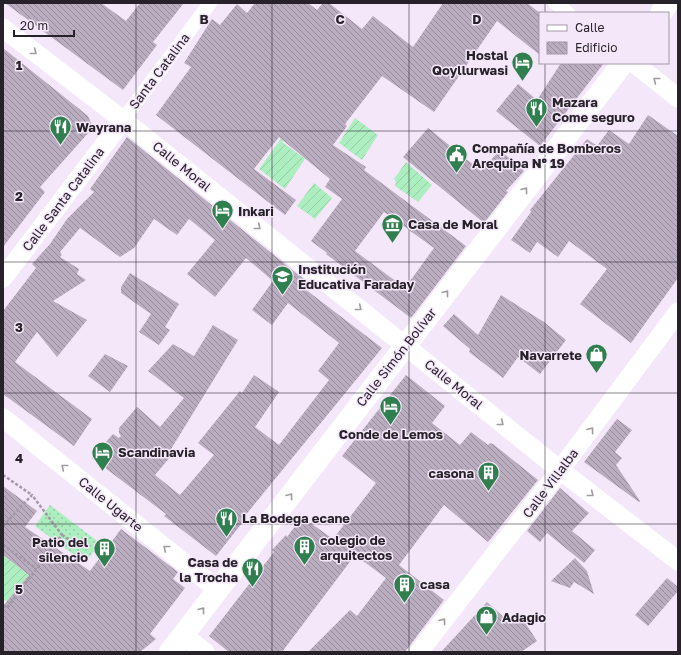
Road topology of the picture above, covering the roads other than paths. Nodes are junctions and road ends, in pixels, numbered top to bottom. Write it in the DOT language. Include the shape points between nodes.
graph roads {
  1 [pos="210,3"];
  2 [pos="554,3"];
  3 [pos="668,3"];
  4 [pos="567,12"];
  5 [pos="662,12"];
  6 [pos="3,28"];
  7 [pos="622,64"];
  8 [pos="635,64"];
  9 [pos="678,98"];
  10 [pos="123,120"];
  11 [pos="3,278"];
  12 [pos="678,312"];
  13 [pos="406,345"];
  14 [pos="3,418"];
  15 [pos="560,470"];
  16 [pos="678,561"];
  17 [pos="218,590"];
  18 [pos="177,644"];
  19 [pos="205,652"];
  20 [pos="419,652"];
  1 -- 10 [label="street, Santa Catalina"];
  2 -- 4 [label="street"];
  3 -- 5 [label="street"];
  6 -- 10 [label="street, Calle Moral, one-way"];
  13 -- 7 [label="street, Calle Simón Bolívar, one-way"];
  9 -- 8 [label="street, one-way"];
  10 -- 11 [label="street, Calle Santa Catalina"];
  10 -- 13 [label="street, Calle Moral, one-way"];
  15 -- 12 [label="street, Calle Villalba, one-way"];
  13 -- 15 [label="street, Calle Moral, one-way"];
  17 -- 13 [label="street, Calle Simón Bolívar, one-way"];
  17 -- 14 [label="street, Calle Ugarte, one-way"];
  15 -- 16 [label="street, Calle Moral, one-way"];
  20 -- 15 [label="street, Calle Villalba, one-way"];
  18 -- 17 [label="street, Calle Simón Bolívar, one-way"];
  18 -- 19 [label="street"];
}
